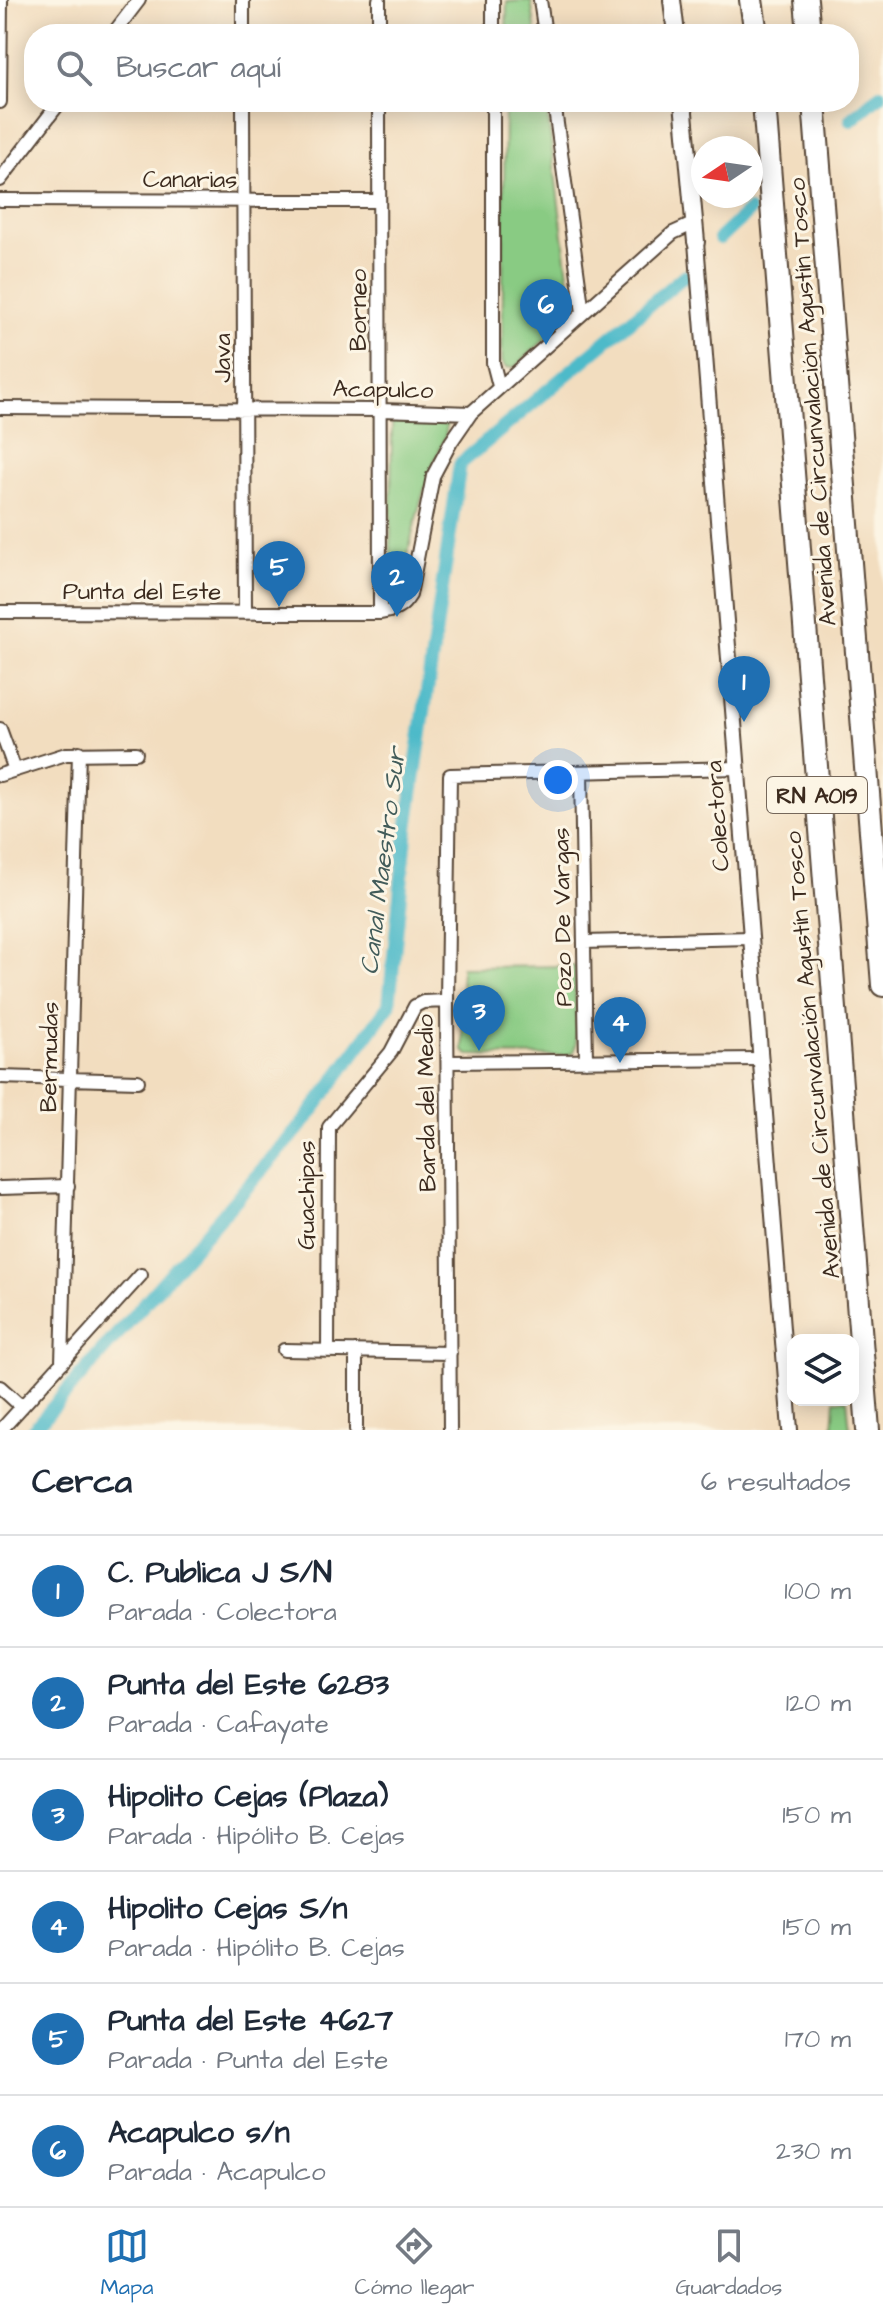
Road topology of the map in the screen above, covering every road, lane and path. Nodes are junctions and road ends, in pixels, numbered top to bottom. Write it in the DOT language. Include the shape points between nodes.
graph roads {
  1 [pos="1,0"];
  2 [pos="139,0"];
  3 [pos="243,0"];
  4 [pos="379,0"];
  5 [pos="493,0"];
  6 [pos="540,0"];
  7 [pos="672,0"];
  8 [pos="753,0"];
  9 [pos="806,0"];
  10 [pos="121,24"];
  11 [pos="243,24"];
  12 [pos="379,24"];
  13 [pos="493,24"];
  14 [pos="544,24"];
  15 [pos="675,24"];
  16 [pos="756,24"];
  17 [pos="808,24"];
  18 [pos="0,102"];
  19 [pos="52,112"];
  20 [pos="243,112"];
  21 [pos="379,112"];
  22 [pos="493,112"];
  23 [pos="555,112"];
  24 [pos="684,112"];
  25 [pos="765,112"];
  26 [pos="815,112"];
  27 [pos="0,180"];
  28 [pos="0,200"];
  29 [pos="243,201"];
  30 [pos="379,201"];
  31 [pos="695,223"];
  32 [pos="696,242"];
  33 [pos="583,313"];
  34 [pos="499,386"];
  35 [pos="0,408"];
  36 [pos="244,409"];
  37 [pos="381,410"];
  38 [pos="471,413"];
  39 [pos="0,612"];
  40 [pos="245,613"];
  41 [pos="380,613"];
  42 [pos="0,729"];
  43 [pos="79,752"];
  44 [pos="136,753"];
  45 [pos="738,768"];
  46 [pos="15,770"];
  47 [pos="581,772"];
  48 [pos="0,775"];
  49 [pos="751,938"];
  50 [pos="584,942"];
  51 [pos="883,985"];
  52 [pos="447,1001"];
  53 [pos="760,1059"];
  54 [pos="586,1061"];
  55 [pos="449,1062"];
  56 [pos="0,1077"];
  57 [pos="70,1080"];
  58 [pos="138,1081"];
  59 [pos="68,1186"];
  60 [pos="0,1188"];
  61 [pos="141,1275"];
  62 [pos="284,1350"];
  63 [pos="328,1351"];
  64 [pos="356,1351"];
  65 [pos="450,1353"];
  66 [pos="62,1363"];
  67 [pos="0,1387"];
  68 [pos="22,1407"];
  69 [pos="1,1430"];
  70 [pos="356,1430"];
  71 [pos="450,1430"];
  72 [pos="790,1430"];
  73 [pos="868,1430"];
  1 -- 18 [label="street"];
  2 -- 10 [label="street"];
  3 -- 11 [label="street"];
  4 -- 12 [label="street"];
  5 -- 13 [label="street"];
  6 -- 14 [label="street"];
  7 -- 15 [label="main road"];
  8 -- 16 [label="highway"];
  9 -- 17 [label="highway"];
  19 -- 27 [label="street"];
  20 -- 29 [label="street, Java"];
  21 -- 30 [label="street, Borneo"];
  22 -- 34 [label="street" via="493,363"];
  23 -- 33 [label="street"];
  24 -- 31 [label="main road, Colectora"];
  25 -- 73 [label="highway, Avenida de Circunvalación Agustín Tosco / RN A019"];
  26 -- 51 [label="highway, Avenida de Circunvalación Agustín Tosco / RN A019"];
  28 -- 29 [label="street, Canarias"];
  29 -- 30 [label="street, Canarias"];
  29 -- 36 [label="street, Java"];
  30 -- 37 [label="street, Borneo"];
  31 -- 32 [label="main road, Colectora"];
  31 -- 33 [label="street" via="673,233"];
  32 -- 45 [label="street, Colectora"];
  33 -- 34 [label="street"];
  34 -- 38 [label="street"];
  35 -- 36 [label="street, Acapulco"];
  36 -- 37 [label="street, Acapulco"];
  36 -- 40 [label="street, Java"];
  37 -- 38 [label="street, Acapulco"];
  37 -- 41 [label="street, Borneo"];
  38 -- 41 [label="street" via="433,476 410,595 396,610"];
  39 -- 40 [label="street, Punta del Este"];
  40 -- 41 [label="street, Punta del Este"];
  42 -- 46 [label="street"];
  43 -- 44 [label="street"];
  43 -- 46 [label="street"];
  43 -- 57 [label="street, Bermudas"];
  45 -- 47 [label="street"];
  45 -- 49 [label="street, Colectora"];
  46 -- 48 [label="street"];
  47 -- 50 [label="street, Pozo De Vargas"];
  47 -- 52 [label="street, Barda del Medio" via="450,775"];
  49 -- 50 [label="street"];
  49 -- 53 [label="street, Colectora"];
  50 -- 54 [label="street, Pozo De Vargas"];
  52 -- 55 [label="street, Barda del Medio"];
  52 -- 63 [label="street, Guachipas" via="415,1006 391,1052 329,1127"];
  53 -- 54 [label="street"];
  53 -- 72 [label="street, Colectora"];
  54 -- 55 [label="street"];
  55 -- 65 [label="street, Barda del Medio"];
  56 -- 57 [label="street"];
  57 -- 58 [label="street"];
  57 -- 59 [label="street, Bermudas"];
  59 -- 60 [label="street"];
  59 -- 66 [label="street, Bermudas"];
  61 -- 66 [label="street"];
  62 -- 63 [label="street"];
  63 -- 64 [label="street"];
  64 -- 65 [label="street"];
  64 -- 70 [label="street"];
  65 -- 71 [label="street, Barda del Medio"];
  66 -- 68 [label="street"];
  67 -- 68 [label="street"];
  68 -- 69 [label="street"];
}
